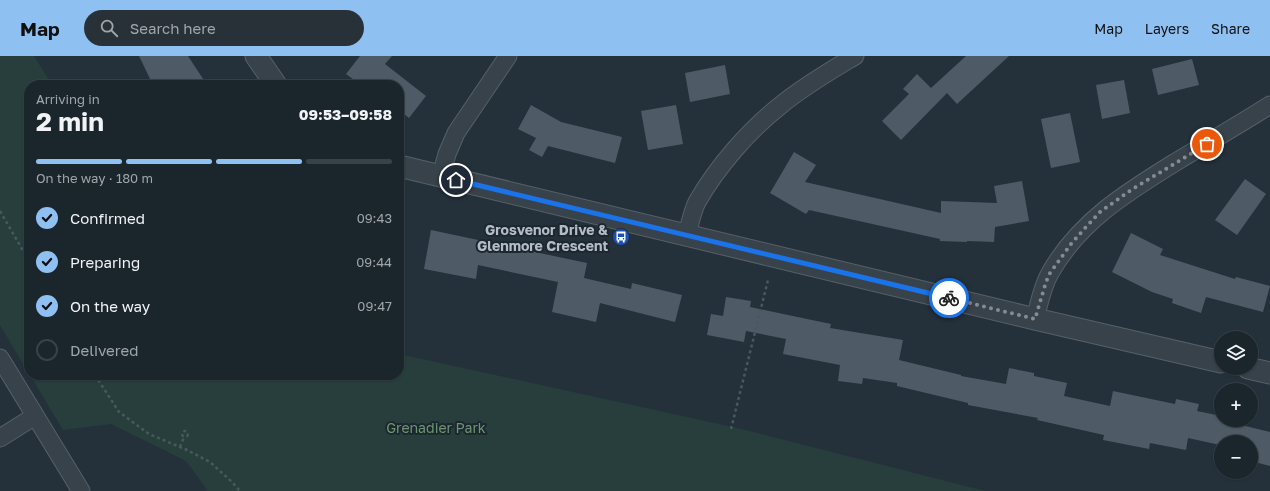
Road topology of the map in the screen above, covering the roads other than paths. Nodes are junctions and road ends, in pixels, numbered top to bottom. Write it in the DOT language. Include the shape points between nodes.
graph roads {
  1 [pos="256,56"];
  2 [pos="508,56"];
  3 [pos="855,56"];
  4 [pos="273,80"];
  5 [pos="1270,105"];
  6 [pos="404,167"];
  7 [pos="441,176"];
  8 [pos="687,234"];
  9 [pos="1035,319"];
  10 [pos="0,358"];
  11 [pos="1214,360"];
  12 [pos="1258,370"];
  13 [pos="1270,373"];
  14 [pos="35,416"];
  15 [pos="0,438"];
  16 [pos="81,491"];
  1 -- 4 [label="street"];
  2 -- 7 [label="street" via="456,133"];
  3 -- 8 [label="street" via="803,88 759,124 726,160 697,202"];
  5 -- 9 [label="street" via="1131,190 1100,212 1071,244 1050,273"];
  6 -- 7 [label="street"];
  7 -- 8 [label="street"];
  8 -- 9 [label="street"];
  9 -- 11 [label="street"];
  10 -- 14 [label="street"];
  12 -- 13 [label="street"];
  14 -- 15 [label="street"];
  14 -- 16 [label="street"];
}
